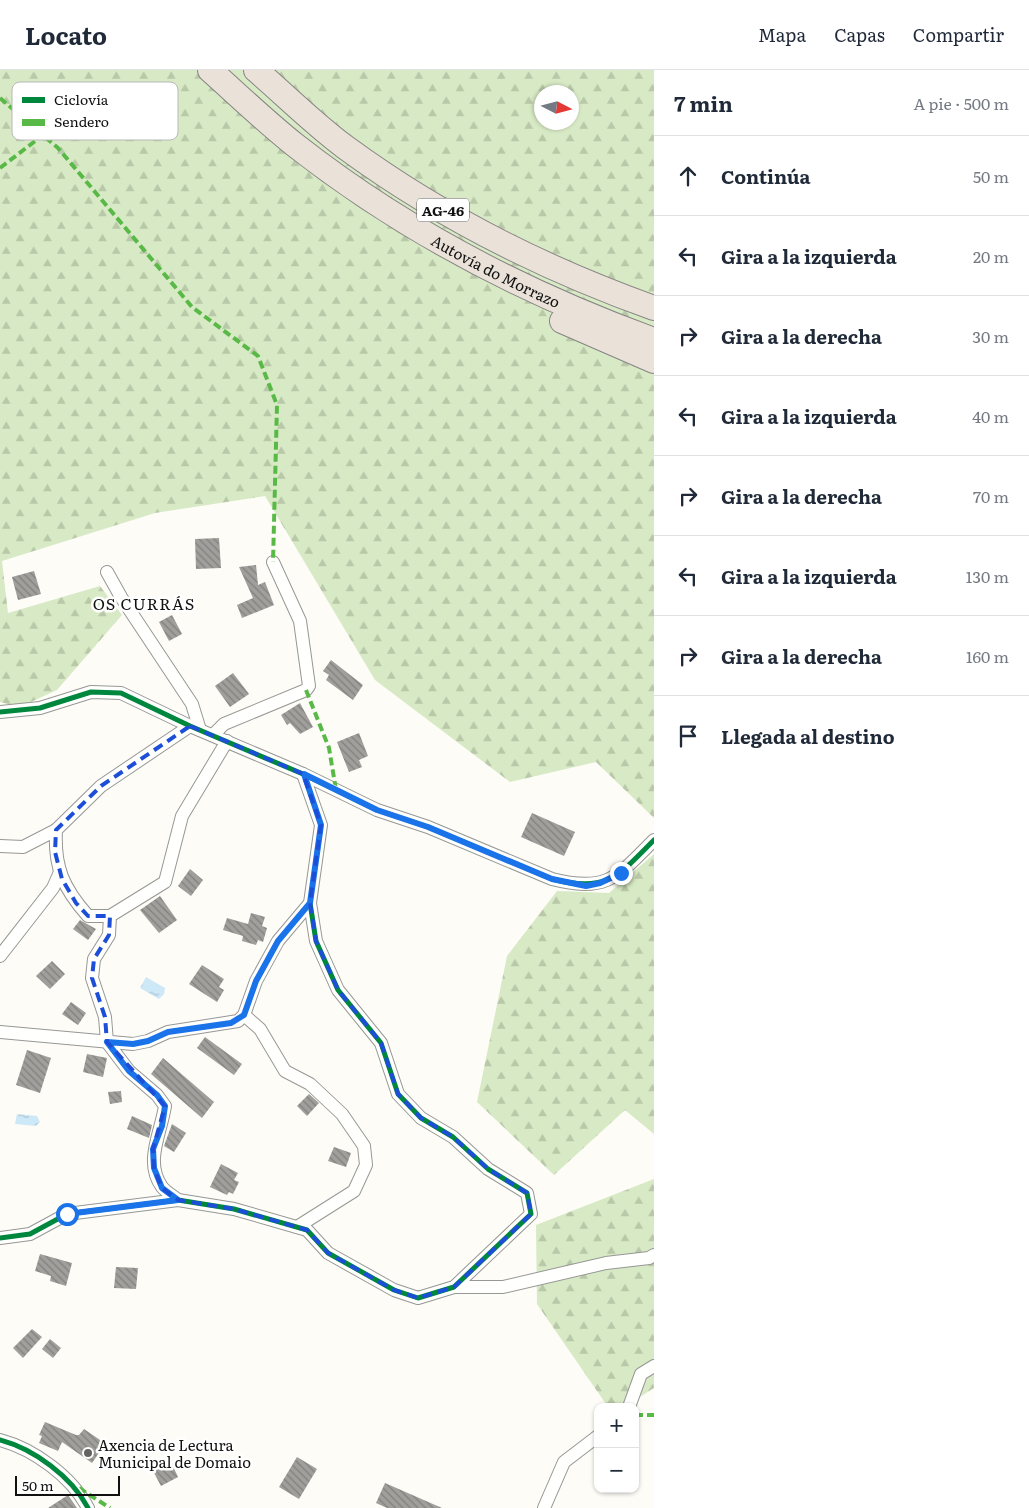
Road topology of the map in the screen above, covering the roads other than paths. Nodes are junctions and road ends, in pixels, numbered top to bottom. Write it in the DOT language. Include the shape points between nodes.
graph roads {
  1 [pos="210,70"];
  2 [pos="256,70"];
  3 [pos="295,145"];
  4 [pos="654,308"];
  5 [pos="654,340"];
  6 [pos="654,361"];
  7 [pos="273,562"];
  8 [pos="107,572"];
  9 [pos="0,712"];
  10 [pos="195,728"];
  11 [pos="213,735"];
  12 [pos="227,740"];
  13 [pos="304,774"];
  14 [pos="56,830"];
  15 [pos="654,840"];
  16 [pos="0,846"];
  17 [pos="60,872"];
  18 [pos="310,903"];
  19 [pos="110,916"];
  20 [pos="0,956"];
  21 [pos="244,1015"];
  22 [pos="0,1032"];
  23 [pos="107,1042"];
  24 [pos="178,1200"];
  25 [pos="296,1226"];
  26 [pos="0,1238"];
  27 [pos="654,1255"];
  28 [pos="454,1287"];
  29 [pos="654,1366"];
  30 [pos="630,1403"];
  31 [pos="594,1439"];
  32 [pos="0,1440"];
  33 [pos="88,1508"];
  34 [pos="544,1508"];
  1 -- 3 [label="highway, Autovía do Morrazo / AG-46"];
  2 -- 4 [label="highway, Autovía do Morrazo / AG-46" via="345,146 437,207 531,258"];
  3 -- 5 [label="highway, Autovía do Morrazo / AG-46" via="382,207 491,269 590,317"];
  3 -- 6 [label="highway" via="381,220 467,273 578,329"];
  7 -- 11 [label="street" via="300,621 309,686 224,724"];
  8 -- 10 [label="street" via="192,704"];
  9 -- 10 [label="street" via="40,708 91,692 121,693"];
  10 -- 11 [label="street"];
  10 -- 14 [label="street" via="101,786"];
  11 -- 12 [label="street"];
  12 -- 13 [label="street"];
  12 -- 19 [label="street" via="182,816 165,882"];
  13 -- 15 [label="street" via="377,810 568,883 586,886 621,873"];
  13 -- 18 [label="street" via="321,825"];
  14 -- 16 [label="street" via="23,847"];
  14 -- 17 [label="street" via="55,852"];
  17 -- 19 [label="street" via="76,902 88,916"];
  17 -- 20 [label="street" via="53,888"];
  18 -- 21 [label="street" via="278,941 256,981"];
  18 -- 28 [label="street" via="316,941 338,990 381,1043 398,1094 421,1118 453,1136 488,1169 527,1193 531,1214"];
  19 -- 23 [label="street" via="109,935 94,959 92,978 105,1017"];
  21 -- 23 [label="street" via="231,1023 168,1032 133,1044"];
  21 -- 25 [label="street" via="260,1029 285,1071 310,1084 342,1114 364,1146 366,1165 354,1191"];
  22 -- 23 [label="street"];
  23 -- 24 [label="street" via="129,1071 165,1106 153,1149 154,1168 162,1188"];
  24 -- 25 [label="street" via="234,1209"];
  24 -- 26 [label="street" via="67,1214 30,1234"];
  25 -- 28 [label="street" via="307,1230 328,1253 394,1290 418,1298"];
  27 -- 28 [label="street" via="503,1287"];
  29 -- 30 [label="street" via="641,1374"];
  31 -- 34 [label="street" via="564,1462"];
  32 -- 33 [label="street" via="30,1452 72,1484"];
}
